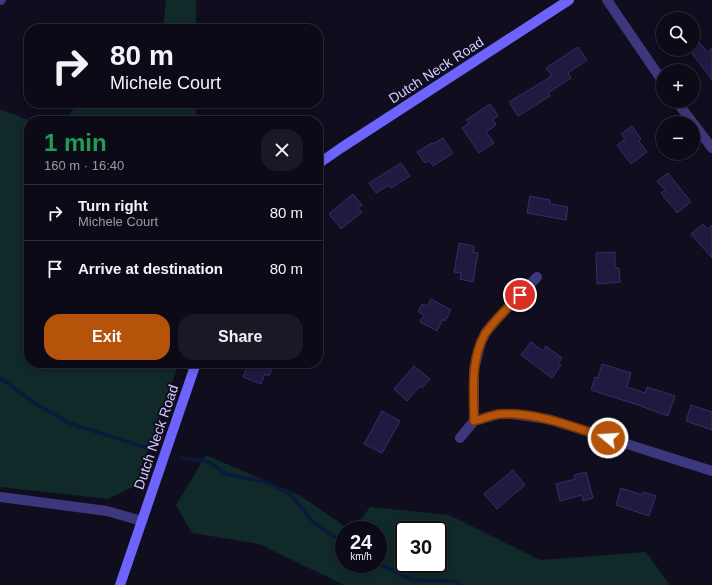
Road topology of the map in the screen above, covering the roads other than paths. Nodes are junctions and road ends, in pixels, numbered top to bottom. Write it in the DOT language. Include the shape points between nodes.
graph roads {
  1 [pos="569,0"];
  2 [pos="607,0"];
  3 [pos="656,72"];
  4 [pos="681,108"];
  5 [pos="688,116"];
  6 [pos="700,132"];
  7 [pos="712,148"];
  8 [pos="323,161"];
  9 [pos="537,277"];
  10 [pos="194,368"];
  11 [pos="474,421"];
  12 [pos="460,438"];
  13 [pos="712,471"];
  14 [pos="0,497"];
  15 [pos="142,521"];
  16 [pos="120,585"];
  1 -- 8 [label="street, Dutch Neck Road"];
  2 -- 3 [label="street"];
  4 -- 5 [label="street"];
  6 -- 7 [label="street"];
  9 -- 11 [label="street" via="499,316 481,342 474,370"];
  10 -- 15 [label="street, Dutch Neck Road"];
  11 -- 12 [label="street"];
  11 -- 13 [label="street" via="499,414 548,419"];
  14 -- 15 [label="street" via="107,511"];
  15 -- 16 [label="street, Dutch Neck Road"];
}
